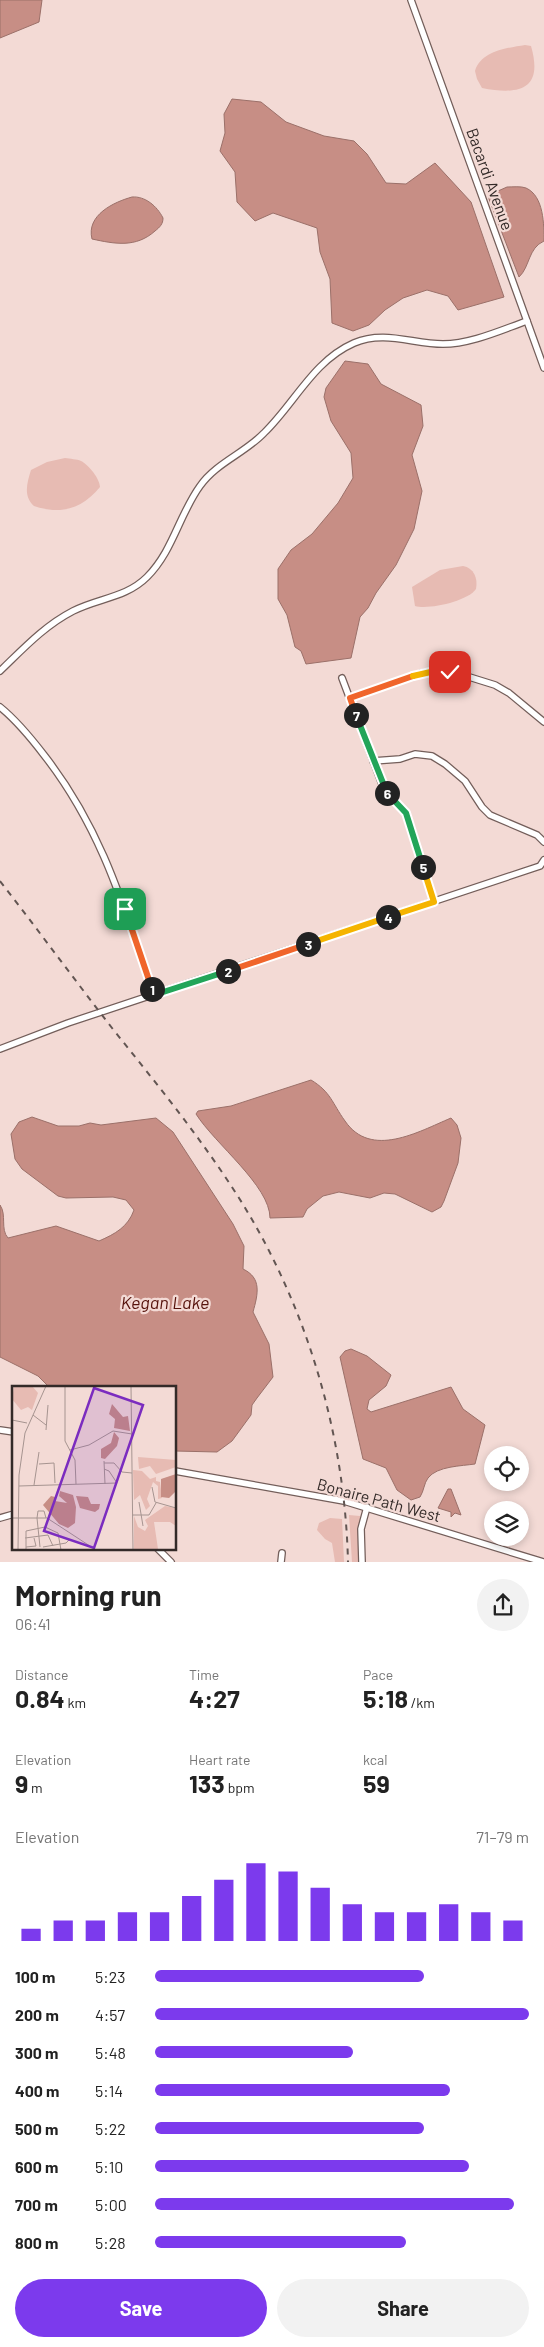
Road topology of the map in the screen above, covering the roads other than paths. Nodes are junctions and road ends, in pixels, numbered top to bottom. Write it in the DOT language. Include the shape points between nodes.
graph roads {
  1 [pos="411,0"];
  2 [pos="527,321"];
  3 [pos="544,368"];
  4 [pos="0,671"];
  5 [pos="342,678"];
  6 [pos="350,698"];
  7 [pos="0,707"];
  8 [pos="544,722"];
  9 [pos="373,762"];
  10 [pos="544,842"];
  11 [pos="544,860"];
  12 [pos="434,902"];
  13 [pos="154,995"];
  14 [pos="0,1048"];
  15 [pos="176,1470"];
  16 [pos="367,1507"];
  17 [pos="159,1550"];
  18 [pos="282,1553"];
  19 [pos="171,1562"];
  20 [pos="281,1562"];
  21 [pos="362,1562"];
  22 [pos="543,1562"];
  1 -- 2 [label="street, Bacardi Avenue"];
  2 -- 3 [label="street, Bacardi Avenue"];
  2 -- 4 [label="street" via="460,343 379,337 356,342 335,352 318,367 264,433 201,483 186,507 167,552 147,577 120,596 75,610 54,621"];
  5 -- 6 [label="street"];
  6 -- 8 [label="street" via="422,673 450,672 495,685"];
  6 -- 9 [label="street"];
  7 -- 13 [label="street" via="58,773 96,835 112,871"];
  9 -- 10 [label="street" via="415,754 432,756 465,781 490,815 537,835"];
  9 -- 12 [label="street" via="385,792 406,813"];
  11 -- 12 [label="street" via="540,866"];
  12 -- 13 [label="street"];
  13 -- 14 [label="street"];
  15 -- 16 [label="street, Bonaire Path West"];
  16 -- 21 [label="street" via="361,1529"];
  16 -- 22 [label="street, Bonaire Path West"];
  17 -- 19 [label="street"];
  18 -- 20 [label="street"];
}
